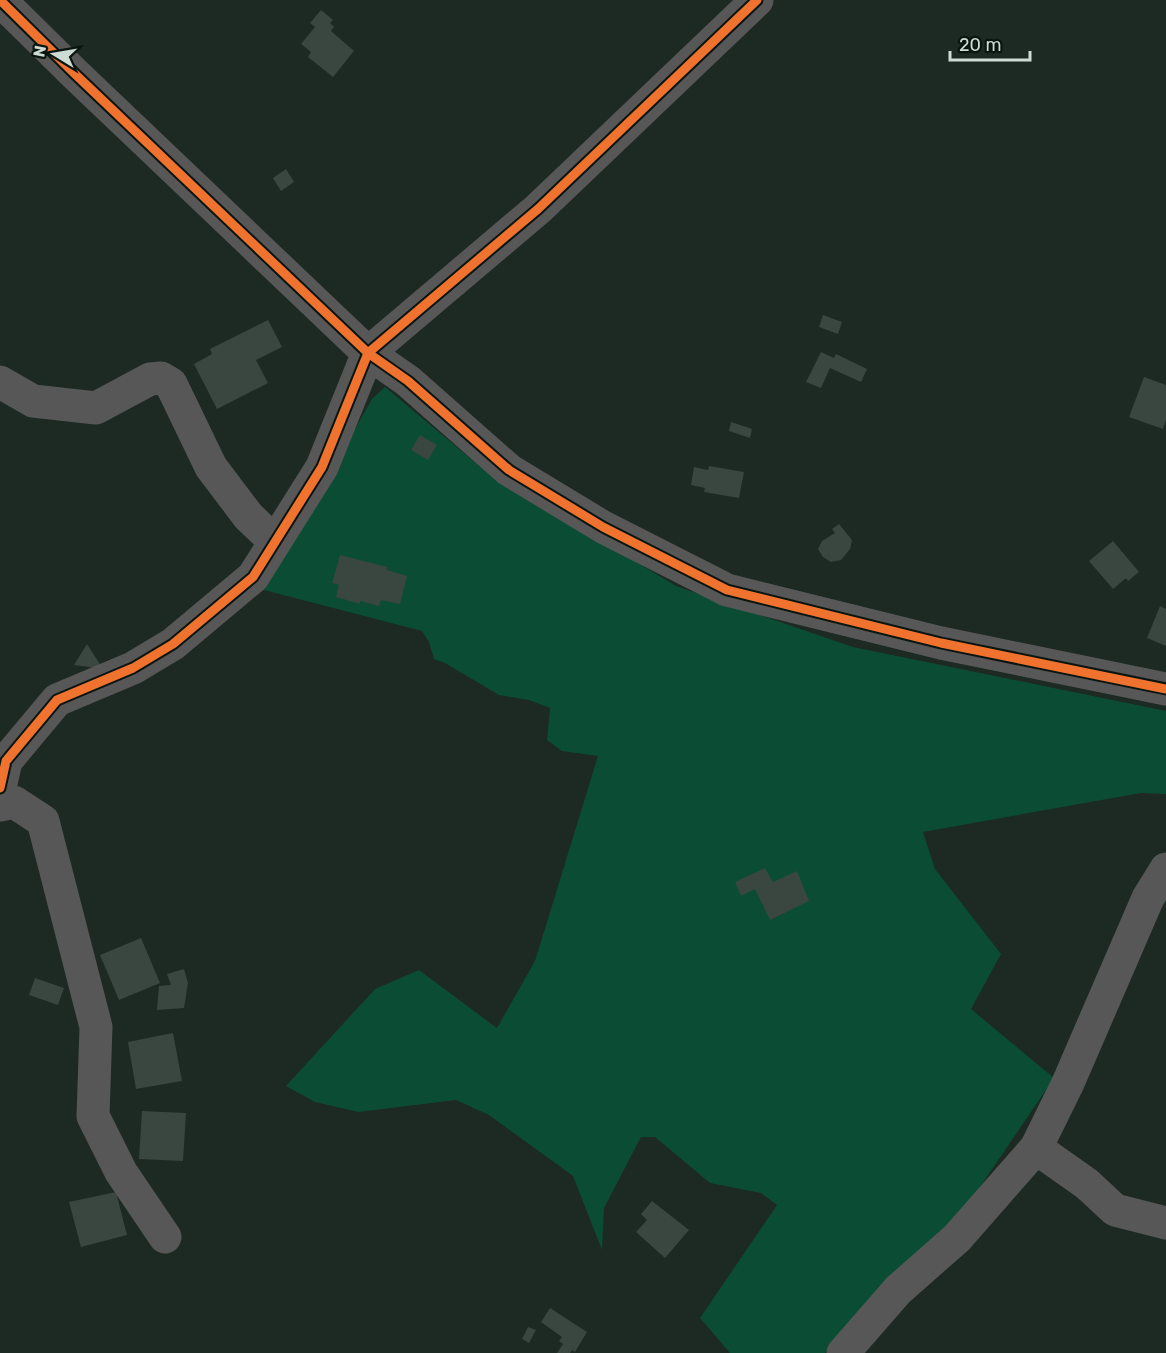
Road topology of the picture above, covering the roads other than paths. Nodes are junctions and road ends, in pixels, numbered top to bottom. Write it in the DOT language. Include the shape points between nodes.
graph roads {
  1 [pos="0,0"];
  2 [pos="756,0"];
  3 [pos="368,353"];
  4 [pos="0,382"];
  5 [pos="275,542"];
  6 [pos="1166,689"];
  7 [pos="0,789"];
  8 [pos="0,805"];
  9 [pos="1166,869"];
  10 [pos="1036,1148"];
  11 [pos="1166,1223"];
  12 [pos="165,1236"];
  13 [pos="843,1353"];
  1 -- 3 [label="street"];
  2 -- 3 [label="street" via="538,209"];
  3 -- 5 [label="street" via="322,467"];
  3 -- 6 [label="street" via="408,381 509,470 603,526 727,590 941,643"];
  4 -- 5 [label="street" via="33,401 96,408 150,379 160,378 171,384 211,467 248,516"];
  5 -- 7 [label="street" via="253,577 173,644 132,668 57,700 6,761"];
  8 -- 12 [label="street" via="14,802 42,821 96,1027 93,1116 121,1172"];
  9 -- 10 [label="street" via="1148,898"];
  10 -- 11 [label="street" via="1087,1184 1114,1210"];
  10 -- 13 [label="street" via="957,1239 898,1290"];
}
